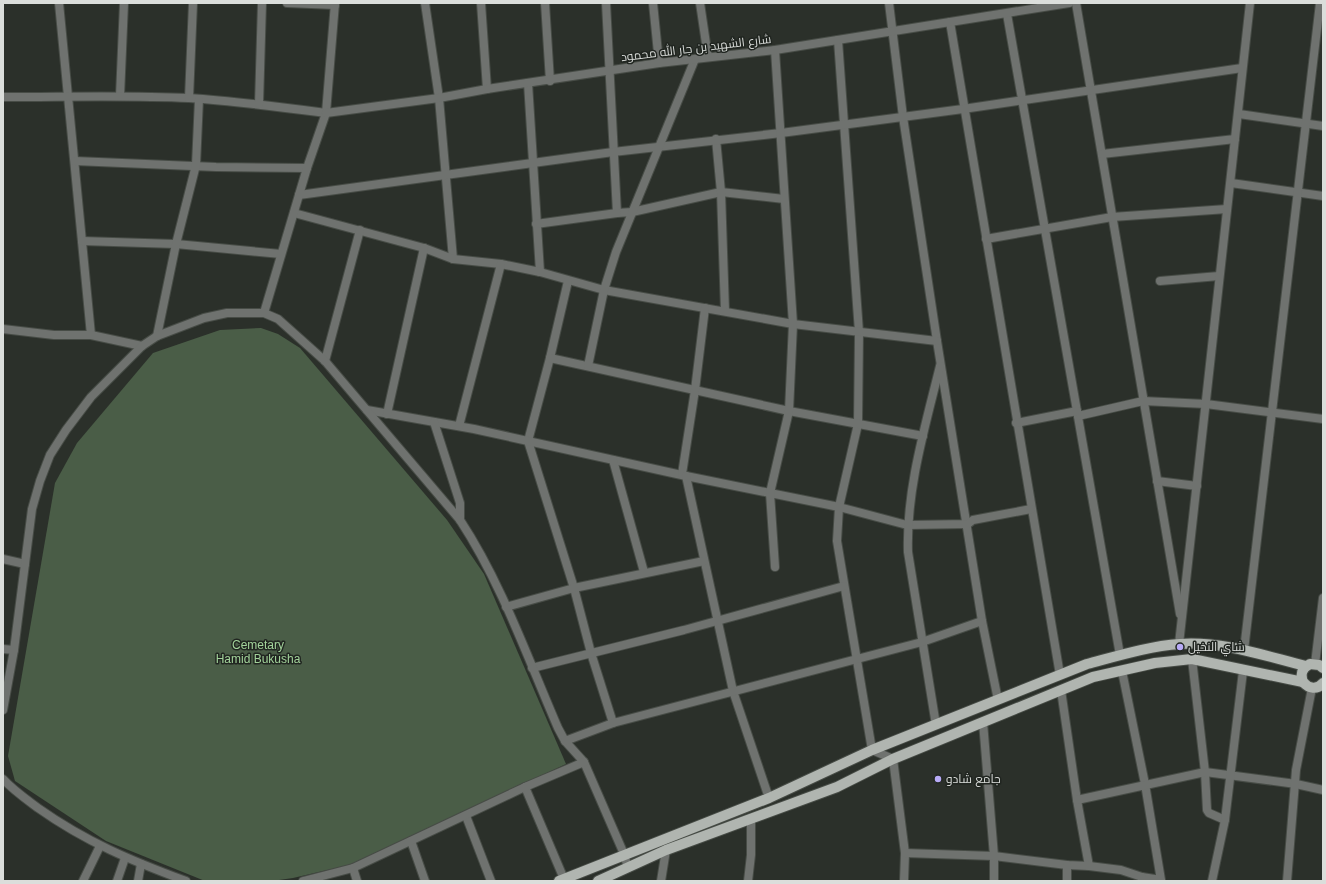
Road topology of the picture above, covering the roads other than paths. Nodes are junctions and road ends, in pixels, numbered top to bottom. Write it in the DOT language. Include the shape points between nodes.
graph roads {
  1 [pos="59,3"];
  2 [pos="124,3"];
  3 [pos="193,3"];
  4 [pos="262,3"];
  5 [pos="287,3"];
  6 [pos="425,3"];
  7 [pos="481,3"];
  8 [pos="545,3"];
  9 [pos="606,3"];
  10 [pos="653,3"];
  11 [pos="700,3"];
  12 [pos="889,3"];
  13 [pos="1069,3"];
  14 [pos="1076,3"];
  15 [pos="1250,3"];
  16 [pos="1320,3"];
  17 [pos="335,4"];
  18 [pos="1007,14"];
  19 [pos="950,22"];
  20 [pos="893,31"];
  21 [pos="838,40"];
  22 [pos="1319,44"];
  23 [pos="775,50"];
  24 [pos="708,57"];
  25 [pos="695,59"];
  26 [pos="659,63"];
  27 [pos="1242,68"];
  28 [pos="610,71"];
  29 [pos="550,81"];
  30 [pos="528,83"];
  31 [pos="487,89"];
  32 [pos="1090,89"];
  33 [pos="69,96"];
  34 [pos="120,96"];
  35 [pos="3,97"];
  36 [pos="189,98"];
  37 [pos="439,98"];
  38 [pos="199,99"];
  39 [pos="1022,100"];
  40 [pos="259,104"];
  41 [pos="963,109"];
  42 [pos="326,113"];
  43 [pos="1239,114"];
  44 [pos="903,117"];
  45 [pos="1305,123"];
  46 [pos="844,124"];
  47 [pos="1323,126"];
  48 [pos="781,133"];
  49 [pos="716,139"];
  50 [pos="1235,139"];
  51 [pos="660,146"];
  52 [pos="613,152"];
  53 [pos="1102,154"];
  54 [pos="75,161"];
  55 [pos="532,163"];
  56 [pos="196,165"];
  57 [pos="307,168"];
  58 [pos="447,174"];
  59 [pos="1231,183"];
  60 [pos="721,192"];
  61 [pos="1298,192"];
  62 [pos="299,195"];
  63 [pos="1323,196"];
  64 [pos="784,199"];
  65 [pos="1227,209"];
  66 [pos="632,212"];
  67 [pos="294,213"];
  68 [pos="617,213"];
  69 [pos="1112,216"];
  70 [pos="536,224"];
  71 [pos="1045,229"];
  72 [pos="360,230"];
  73 [pos="986,240"];
  74 [pos="82,241"];
  75 [pos="176,244"];
  76 [pos="424,248"];
  77 [pos="281,254"];
  78 [pos="453,259"];
  79 [pos="501,264"];
  80 [pos="540,272"];
  81 [pos="1219,276"];
  82 [pos="568,281"];
  83 [pos="1160,281"];
  84 [pos="604,290"];
  85 [pos="705,308"];
  86 [pos="725,311"];
  87 [pos="264,312"];
  88 [pos="792,324"];
  89 [pos="3,329"];
  90 [pos="859,332"];
  91 [pos="91,335"];
  92 [pos="157,336"];
  93 [pos="937,341"];
  94 [pos="142,346"];
  95 [pos="550,358"];
  96 [pos="325,361"];
  97 [pos="941,362"];
  98 [pos="588,366"];
  99 [pos="695,390"];
  100 [pos="1143,401"];
  101 [pos="1206,404"];
  102 [pos="367,410"];
  103 [pos="789,411"];
  104 [pos="1272,411"];
  105 [pos="387,414"];
  106 [pos="1077,414"];
  107 [pos="1323,419"];
  108 [pos="434,422"];
  109 [pos="1016,423"];
  110 [pos="858,424"];
  111 [pos="458,426"];
  112 [pos="923,436"];
  113 [pos="528,441"];
  114 [pos="613,460"];
  115 [pos="684,475"];
  116 [pos="1157,481"];
  117 [pos="1197,486"];
  118 [pos="770,493"];
  119 [pos="839,507"];
  120 [pos="1031,509"];
  121 [pos="460,520"];
  122 [pos="968,524"];
  123 [pos="907,525"];
  124 [pos="3,559"];
  125 [pos="704,560"];
  126 [pos="25,564"];
  127 [pos="775,567"];
  128 [pos="644,572"];
  129 [pos="844,586"];
  130 [pos="574,588"];
  131 [pos="1323,598"];
  132 [pos="506,607"];
  133 [pos="717,620"];
  134 [pos="982,621"];
  135 [pos="1182,622"];
  136 [pos="922,642"];
  137 [pos="1180,644"];
  138 [pos="3,649"];
  139 [pos="14,650"];
  140 [pos="1244,650"];
  141 [pos="591,653"];
  142 [pos="1120,655"];
  143 [pos="856,659"];
  144 [pos="1192,659"];
  145 [pos="1318,667"];
  146 [pos="532,668"];
  147 [pos="1122,671"];
  148 [pos="1243,671"];
  149 [pos="1060,675"];
  150 [pos="1303,682"];
  151 [pos="1320,686"];
  152 [pos="1061,690"];
  153 [pos="732,691"];
  154 [pos="998,700"];
  155 [pos="3,710"];
  156 [pos="983,722"];
  157 [pos="613,723"];
  158 [pos="936,725"];
  159 [pos="565,741"];
  160 [pos="872,750"];
  161 [pos="893,759"];
  162 [pos="584,762"];
  163 [pos="1205,772"];
  164 [pos="1231,774"];
  165 [pos="3,779"];
  166 [pos="1145,784"];
  167 [pos="1296,784"];
  168 [pos="525,787"];
  169 [pos="1323,790"];
  170 [pos="769,798"];
  171 [pos="1077,800"];
  172 [pos="466,816"];
  173 [pos="751,819"];
  174 [pos="1225,820"];
  175 [pos="411,841"];
  176 [pos="100,846"];
  177 [pos="666,850"];
  178 [pos="906,853"];
  179 [pos="624,854"];
  180 [pos="994,856"];
  181 [pos="125,858"];
  182 [pos="141,864"];
  183 [pos="1066,865"];
  184 [pos="1089,866"];
  185 [pos="353,868"];
  186 [pos="628,868"];
  187 [pos="1142,879"];
  188 [pos="562,880"];
  189 [pos="1163,880"];
  190 [pos="83,881"];
  191 [pos="117,881"];
  192 [pos="138,881"];
  193 [pos="186,881"];
  194 [pos="306,881"];
  195 [pos="358,881"];
  196 [pos="425,881"];
  197 [pos="491,881"];
  198 [pos="598,881"];
  199 [pos="661,881"];
  200 [pos="748,881"];
  201 [pos="904,881"];
  202 [pos="994,881"];
  203 [pos="1067,881"];
  204 [pos="1212,881"];
  205 [pos="1287,881"];
  1 -- 33 [label="street"];
  2 -- 34 [label="street"];
  3 -- 36 [label="street"];
  4 -- 40 [label="street"];
  5 -- 17 [label="street"];
  6 -- 37 [label="street"];
  7 -- 31 [label="street"];
  8 -- 29 [label="street"];
  9 -- 28 [label="street"];
  10 -- 26 [label="street"];
  11 -- 24 [label="street"];
  12 -- 20 [label="street"];
  13 -- 18 [label="street, شارع الشهيد بن جار الله محمود"];
  14 -- 32 [label="street"];
  15 -- 27 [label="street"];
  16 -- 22 [label="street"];
  17 -- 42 [label="street"];
  18 -- 19 [label="street, شارع الشهيد بن جار الله محمود"];
  18 -- 39 [label="street"];
  19 -- 20 [label="street, شارع الشهيد بن جار الله محمود"];
  19 -- 41 [label="street"];
  20 -- 21 [label="street, شارع الشهيد بن جار الله محمود"];
  20 -- 44 [label="street"];
  21 -- 23 [label="street, شارع الشهيد بن جار الله محمود"];
  21 -- 46 [label="street"];
  22 -- 45 [label="street"];
  23 -- 24 [label="street, شارع الشهيد بن جار الله محمود"];
  23 -- 48 [label="street"];
  24 -- 25 [label="street, شارع الشهيد بن جار الله محمود"];
  25 -- 26 [label="street, شارع الشهيد بن جار الله محمود"];
  25 -- 51 [label="street"];
  26 -- 28 [label="street, شارع الشهيد بن جار الله محمود"];
  27 -- 32 [label="street"];
  27 -- 43 [label="street"];
  28 -- 29 [label="street, شارع الشهيد بن جار الله محمود"];
  28 -- 52 [label="street"];
  29 -- 30 [label="street, شارع الشهيد بن جار الله محمود"];
  30 -- 31 [label="street, شارع الشهيد بن جار الله محمود"];
  30 -- 55 [label="street"];
  31 -- 37 [label="street, شارع الشهيد بن جار الله محمود"];
  32 -- 39 [label="street"];
  32 -- 53 [label="street"];
  33 -- 34 [label="street, شارع الشهيد بن جار الله محمود"];
  33 -- 35 [label="street, شارع الشهيد بن جار الله محمود"];
  33 -- 54 [label="street"];
  34 -- 36 [label="street, شارع الشهيد بن جار الله محمود"];
  36 -- 38 [label="street, شارع الشهيد بن جار الله محمود"];
  37 -- 42 [label="street, شارع الشهيد بن جار الله محمود"];
  37 -- 58 [label="street"];
  38 -- 40 [label="street, شارع الشهيد بن جار الله محمود"];
  38 -- 56 [label="street"];
  39 -- 41 [label="street"];
  39 -- 71 [label="street"];
  40 -- 42 [label="street, شارع الشهيد بن جار الله محمود"];
  41 -- 44 [label="street"];
  41 -- 73 [label="street"];
  42 -- 57 [label="street"];
  43 -- 45 [label="street"];
  43 -- 50 [label="street"];
  44 -- 46 [label="street"];
  44 -- 93 [label="street"];
  45 -- 47 [label="street"];
  45 -- 61 [label="street"];
  46 -- 48 [label="street"];
  46 -- 90 [label="street"];
  48 -- 49 [label="street"];
  48 -- 64 [label="street"];
  49 -- 51 [label="street"];
  49 -- 60 [label="street"];
  50 -- 53 [label="street"];
  50 -- 59 [label="street"];
  51 -- 52 [label="street"];
  51 -- 66 [label="street"];
  52 -- 55 [label="street"];
  52 -- 68 [label="street"];
  53 -- 69 [label="street"];
  54 -- 56 [label="street"];
  54 -- 74 [label="street"];
  55 -- 58 [label="street"];
  55 -- 70 [label="street"];
  56 -- 57 [label="street"];
  56 -- 75 [label="street"];
  57 -- 62 [label="street"];
  58 -- 62 [label="street"];
  58 -- 78 [label="street"];
  59 -- 61 [label="street"];
  59 -- 65 [label="street"];
  60 -- 64 [label="street"];
  60 -- 66 [label="street"];
  60 -- 86 [label="street"];
  61 -- 63 [label="street"];
  61 -- 104 [label="street"];
  62 -- 67 [label="street"];
  64 -- 88 [label="street"];
  65 -- 69 [label="street"];
  65 -- 81 [label="street"];
  66 -- 68 [label="street"];
  66 -- 84 [label="street"];
  67 -- 72 [label="street"];
  67 -- 77 [label="street"];
  68 -- 70 [label="street"];
  69 -- 71 [label="street"];
  69 -- 100 [label="street"];
  70 -- 80 [label="street"];
  71 -- 73 [label="street"];
  71 -- 106 [label="street"];
  72 -- 76 [label="street"];
  72 -- 96 [label="street"];
  73 -- 109 [label="street"];
  74 -- 75 [label="street"];
  74 -- 91 [label="street"];
  75 -- 77 [label="street"];
  75 -- 92 [label="street"];
  76 -- 78 [label="street"];
  76 -- 105 [label="street"];
  77 -- 87 [label="street"];
  78 -- 79 [label="street"];
  79 -- 80 [label="street"];
  79 -- 111 [label="street"];
  80 -- 82 [label="street"];
  81 -- 83 [label="street"];
  81 -- 101 [label="street"];
  82 -- 84 [label="street"];
  82 -- 95 [label="street"];
  84 -- 85 [label="street"];
  84 -- 98 [label="street"];
  85 -- 86 [label="street"];
  85 -- 99 [label="street"];
  86 -- 88 [label="street"];
  87 -- 92 [label="street" via="227,313 204,318"];
  87 -- 96 [label="street" via="278,319"];
  88 -- 90 [label="street"];
  88 -- 103 [label="street"];
  89 -- 91 [label="street" via="54,335"];
  90 -- 93 [label="street"];
  90 -- 110 [label="street"];
  91 -- 94 [label="street"];
  92 -- 94 [label="street"];
  93 -- 97 [label="street"];
  94 -- 126 [label="street" via="91,397 50,455 32,509"];
  95 -- 98 [label="street"];
  95 -- 113 [label="street"];
  96 -- 102 [label="street"];
  97 -- 112 [label="street"];
  97 -- 122 [label="street"];
  98 -- 99 [label="street"];
  99 -- 103 [label="street"];
  99 -- 115 [label="street"];
  100 -- 101 [label="street"];
  100 -- 106 [label="street"];
  100 -- 116 [label="street"];
  101 -- 104 [label="street"];
  101 -- 117 [label="street"];
  102 -- 105 [label="street"];
  102 -- 121 [label="street"];
  103 -- 110 [label="street"];
  103 -- 118 [label="street"];
  104 -- 107 [label="street"];
  104 -- 140 [label="street"];
  105 -- 108 [label="street"];
  106 -- 109 [label="street"];
  106 -- 142 [label="street"];
  108 -- 111 [label="street"];
  108 -- 121 [label="street" via="460,503"];
  109 -- 120 [label="street"];
  110 -- 112 [label="street"];
  110 -- 119 [label="street"];
  111 -- 113 [label="street"];
  112 -- 123 [label="street"];
  113 -- 114 [label="street"];
  113 -- 130 [label="street"];
  114 -- 115 [label="street"];
  114 -- 128 [label="street"];
  115 -- 118 [label="street"];
  115 -- 125 [label="street"];
  116 -- 117 [label="street"];
  116 -- 135 [label="street"];
  117 -- 135 [label="street"];
  118 -- 119 [label="street"];
  118 -- 127 [label="street"];
  119 -- 123 [label="street"];
  119 -- 129 [label="street" via="837,541"];
  120 -- 122 [label="street" via="973,520"];
  120 -- 149 [label="street"];
  121 -- 132 [label="street" via="477,545"];
  122 -- 123 [label="street"];
  122 -- 134 [label="street"];
  123 -- 136 [label="street" via="908,552"];
  124 -- 126 [label="street"];
  125 -- 128 [label="street"];
  125 -- 133 [label="street"];
  126 -- 139 [label="street"];
  128 -- 130 [label="street"];
  129 -- 133 [label="street"];
  129 -- 143 [label="street"];
  130 -- 132 [label="street"];
  130 -- 141 [label="street"];
  131 -- 145 [label="street"];
  132 -- 146 [label="street"];
  133 -- 141 [label="street"];
  133 -- 153 [label="street"];
  134 -- 136 [label="street"];
  134 -- 154 [label="street"];
  135 -- 137 [label="street"];
  136 -- 143 [label="street"];
  136 -- 158 [label="street"];
  137 -- 140 [label="main road" via="1207,644"];
  137 -- 142 [label="main road"];
  138 -- 139 [label="street"];
  139 -- 155 [label="street"];
  140 -- 145 [label="main road"];
  141 -- 146 [label="street"];
  141 -- 157 [label="street"];
  142 -- 149 [label="main road"];
  143 -- 153 [label="street"];
  143 -- 160 [label="street"];
  144 -- 147 [label="main road" via="1155,662"];
  144 -- 148 [label="main road"];
  144 -- 163 [label="street"];
  145 -- 150 [label="main road" via="1302,674"];
  146 -- 159 [label="street"];
  147 -- 152 [label="main road" via="1093,677"];
  147 -- 166 [label="street"];
  148 -- 150 [label="main road"];
  148 -- 164 [label="street"];
  149 -- 154 [label="main road"];
  150 -- 151 [label="main road"];
  151 -- 167 [label="street" via="1296,770"];
  152 -- 156 [label="main road"];
  152 -- 171 [label="street"];
  153 -- 157 [label="street"];
  153 -- 170 [label="street"];
  154 -- 158 [label="main road"];
  156 -- 161 [label="main road"];
  156 -- 180 [label="street"];
  157 -- 159 [label="street"];
  158 -- 160 [label="main road"];
  159 -- 162 [label="street"];
  160 -- 161 [label="street"];
  160 -- 170 [label="main road"];
  161 -- 173 [label="main road" via="837,787"];
  161 -- 178 [label="street"];
  162 -- 168 [label="street"];
  162 -- 179 [label="street"];
  163 -- 164 [label="street"];
  163 -- 166 [label="street"];
  163 -- 174 [label="street" via="1206,810 1209,814"];
  164 -- 167 [label="street"];
  164 -- 174 [label="street"];
  165 -- 176 [label="street" via="10,787 51,816"];
  166 -- 171 [label="street"];
  166 -- 189 [label="street"];
  167 -- 169 [label="street"];
  167 -- 205 [label="street"];
  168 -- 172 [label="street"];
  168 -- 188 [label="street"];
  170 -- 179 [label="main road"];
  171 -- 184 [label="street"];
  172 -- 175 [label="street"];
  172 -- 197 [label="street"];
  173 -- 177 [label="main road"];
  173 -- 200 [label="street"];
  174 -- 204 [label="street"];
  175 -- 185 [label="street"];
  175 -- 196 [label="street"];
  176 -- 181 [label="street"];
  176 -- 190 [label="street"];
  177 -- 186 [label="main road"];
  177 -- 199 [label="street"];
  178 -- 180 [label="street"];
  178 -- 201 [label="street"];
  179 -- 186 [label="street"];
  179 -- 188 [label="main road"];
  180 -- 183 [label="street"];
  180 -- 202 [label="street"];
  181 -- 182 [label="street"];
  181 -- 191 [label="street"];
  182 -- 192 [label="street"];
  182 -- 193 [label="street"];
  183 -- 184 [label="street"];
  183 -- 203 [label="street"];
  184 -- 187 [label="street" via="1121,870"];
  185 -- 194 [label="street"];
  185 -- 195 [label="street"];
  186 -- 198 [label="main road"];
  187 -- 189 [label="street"];
}
